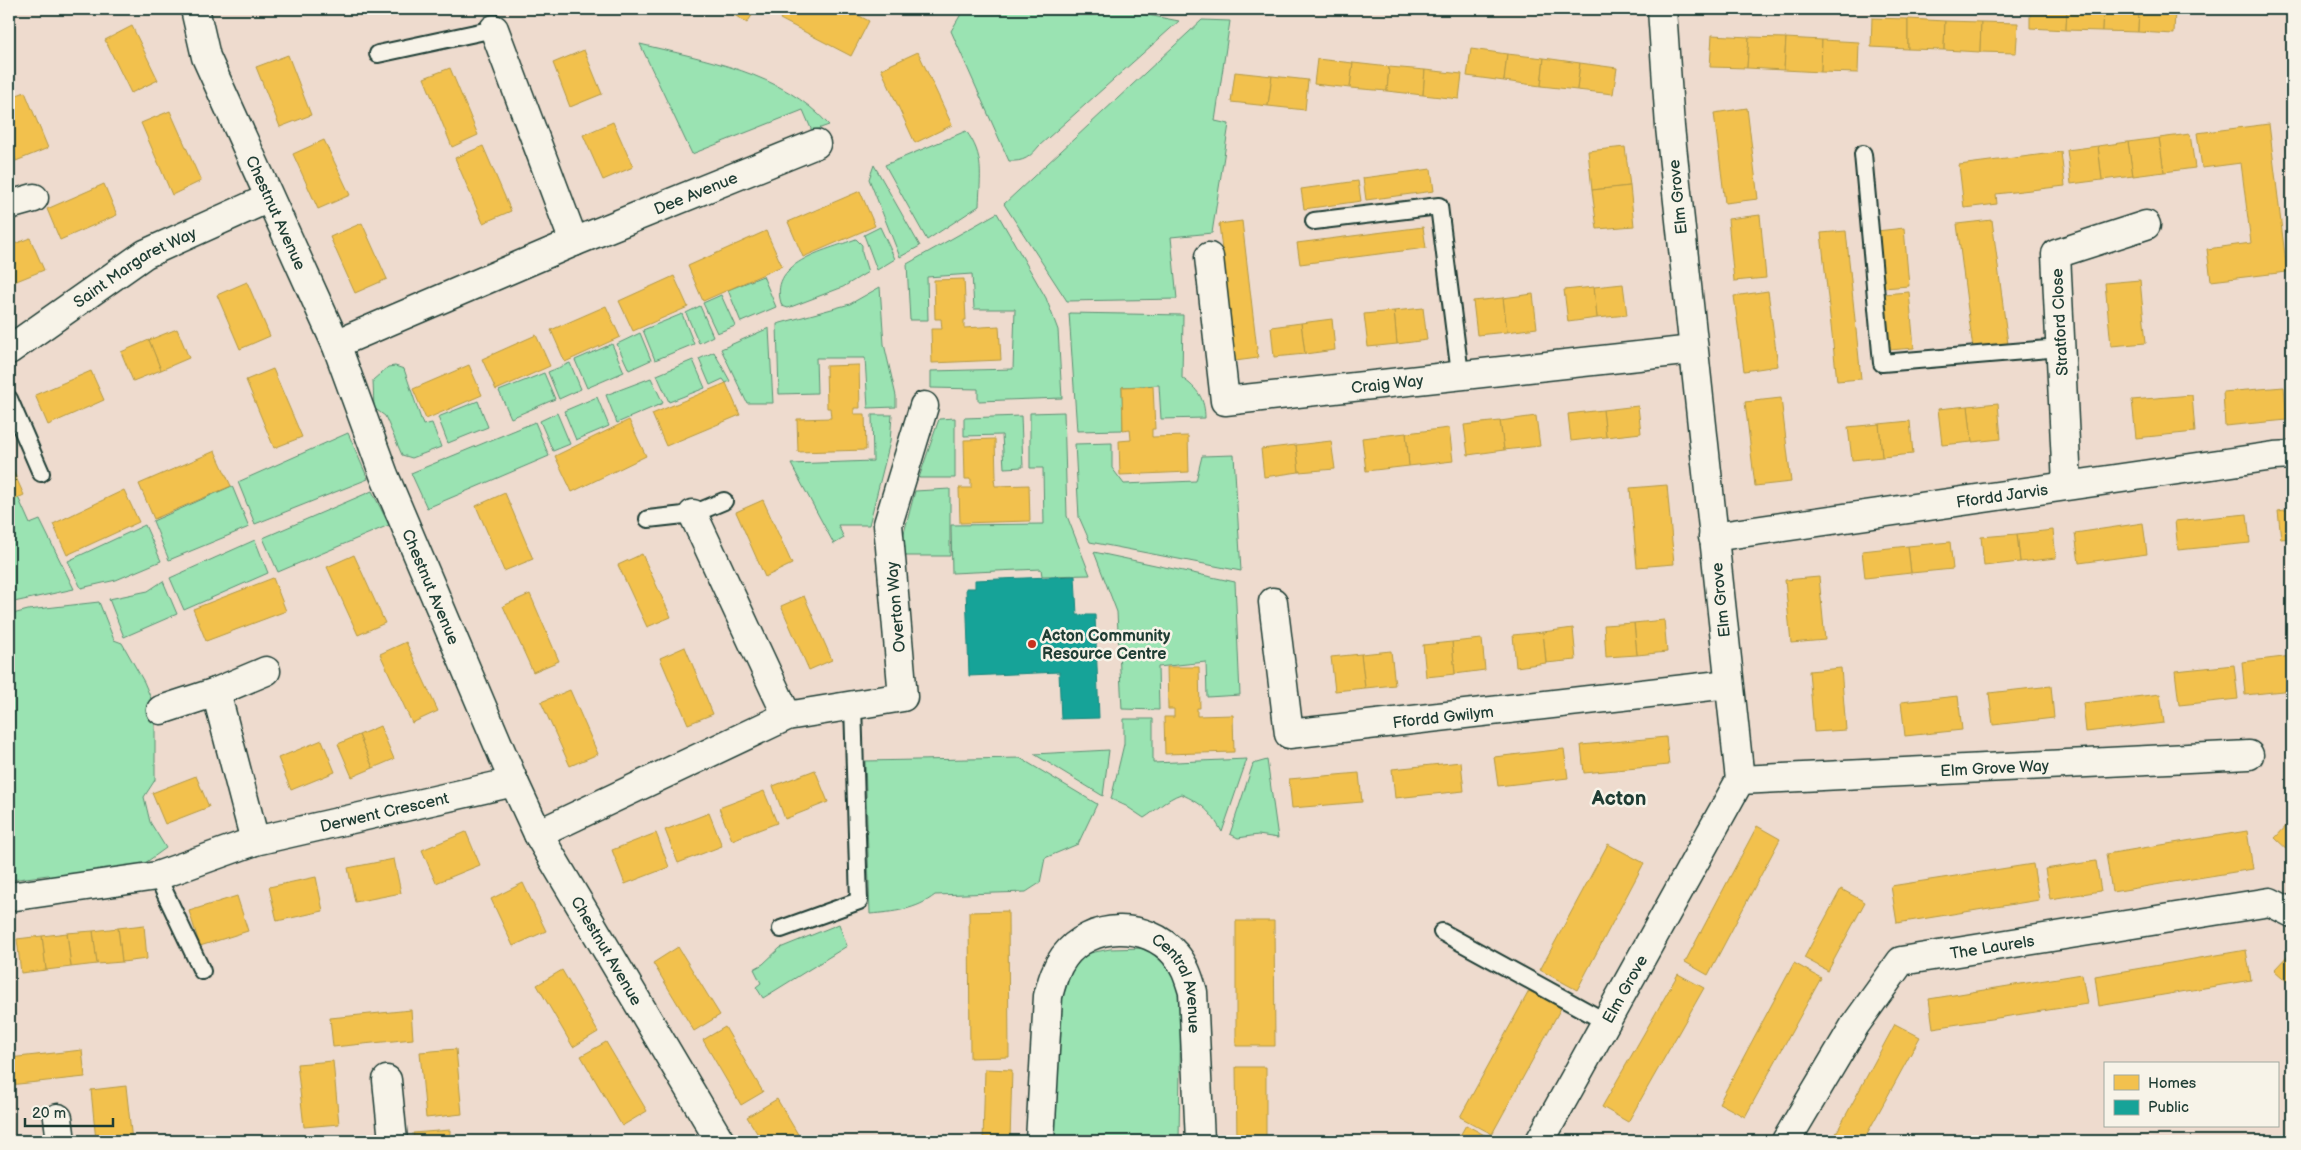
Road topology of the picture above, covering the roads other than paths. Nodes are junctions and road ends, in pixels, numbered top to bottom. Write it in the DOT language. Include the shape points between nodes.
graph roads {
  1 [pos="195,9"];
  2 [pos="1662,9"];
  3 [pos="494,29"];
  4 [pos="378,54"];
  5 [pos="816,144"];
  6 [pos="1863,154"];
  7 [pos="269,198"];
  8 [pos="1314,221"];
  9 [pos="2146,225"];
  10 [pos="574,242"];
  11 [pos="1209,256"];
  12 [pos="336,344"];
  13 [pos="2060,348"];
  14 [pos="9,350"];
  15 [pos="1693,350"];
  16 [pos="1460,374"];
  17 [pos="9,399"];
  18 [pos="924,406"];
  19 [pos="2292,455"];
  20 [pos="41,473"];
  21 [pos="2067,484"];
  22 [pos="724,501"];
  23 [pos="693,514"];
  24 [pos="648,519"];
  25 [pos="1713,537"];
  26 [pos="1273,602"];
  27 [pos="266,672"];
  28 [pos="1729,684"];
  29 [pos="216,692"];
  30 [pos="853,705"];
  31 [pos="161,710"];
  32 [pos="787,716"];
  33 [pos="2249,755"];
  34 [pos="1740,780"];
  35 [pos="514,782"];
  36 [pos="538,834"];
  37 [pos="255,841"];
  38 [pos="157,876"];
  39 [pos="9,897"];
  40 [pos="2292,913"];
  41 [pos="781,929"];
  42 [pos="1442,932"];
  43 [pos="202,971"];
  44 [pos="1606,1022"];
  45 [pos="387,1080"];
  46 [pos="393,1141"];
  47 [pos="720,1141"];
  48 [pos="1040,1141"];
  49 [pos="1200,1141"];
  50 [pos="1540,1141"];
  51 [pos="1786,1141"];
  1 -- 7 [label="street, Chestnut Avenue" via="206,57"];
  2 -- 15 [label="street, Elm Grove" via="1670,127"];
  3 -- 4 [label="lane"];
  3 -- 10 [label="street"];
  5 -- 10 [label="street, Dee Avenue"];
  6 -- 13 [label="lane" via="1882,362"];
  7 -- 12 [label="street, Chestnut Avenue"];
  7 -- 14 [label="street, Saint Margaret Way" via="145,254"];
  8 -- 16 [label="lane" via="1439,206"];
  9 -- 13 [label="street, Stratford Close" via="2056,254"];
  10 -- 12 [label="street, Dee Avenue"];
  11 -- 16 [label="street, Craig Way" via="1225,401"];
  12 -- 35 [label="street, Chestnut Avenue" via="384,475"];
  13 -- 21 [label="street, Stratford Close"];
  15 -- 16 [label="street, Craig Way"];
  15 -- 25 [label="street, Elm Grove"];
  17 -- 20 [label="lane"];
  18 -- 30 [label="street, Overton Way" via="888,524 903,697"];
  19 -- 21 [label="street, Ffordd Jarvis"];
  21 -- 25 [label="street, Ffordd Jarvis"];
  22 -- 23 [label="lane"];
  23 -- 24 [label="lane"];
  23 -- 32 [label="street"];
  25 -- 28 [label="street, Elm Grove"];
  26 -- 28 [label="street, Ffordd Gwilym" via="1289,734"];
  27 -- 29 [label="street"];
  28 -- 34 [label="street, Elm Grove"];
  29 -- 31 [label="street"];
  29 -- 37 [label="street"];
  30 -- 32 [label="street, Overton Way"];
  30 -- 41 [label="lane" via="859,902"];
  32 -- 36 [label="street, Overton Way"];
  33 -- 34 [label="street, Elm Grove Way"];
  34 -- 44 [label="street, Elm Grove"];
  35 -- 36 [label="street, Chestnut Avenue"];
  35 -- 37 [label="street, Derwent Crescent"];
  36 -- 47 [label="street, Chestnut Avenue"];
  37 -- 38 [label="street, Derwent Crescent"];
  38 -- 39 [label="street, Derwent Crescent"];
  38 -- 43 [label="lane"];
  40 -- 51 [label="street, The Laurels" via="2270,902 1901,960 1855,1025"];
  42 -- 44 [label="lane"];
  44 -- 50 [label="street, Elm Grove"];
  45 -- 46 [label="street"];
  48 -- 49 [label="street, Central Avenue" via="1048,996 1053,976 1064,957 1079,943 1097,933 1117,929 1137,931 1156,939 1175,954 1187,974 1193,992"];
}
